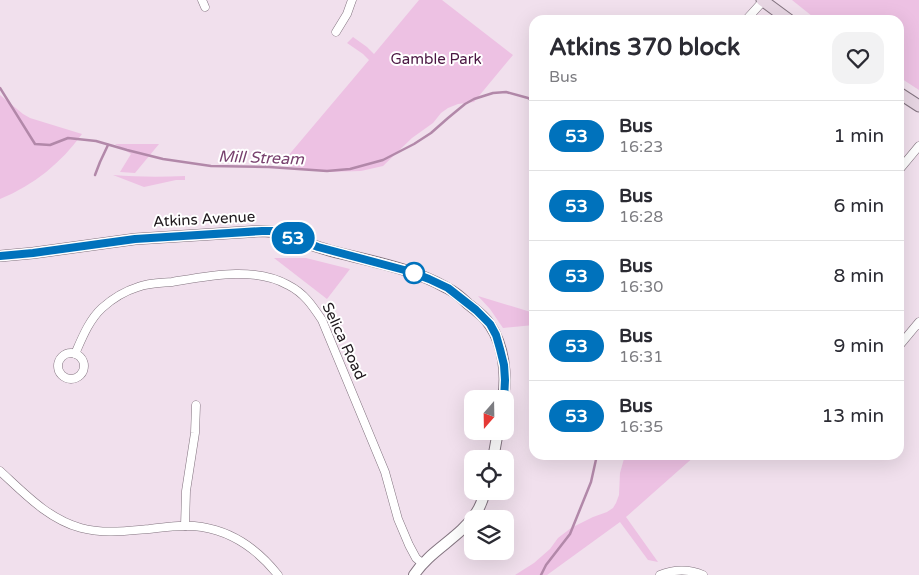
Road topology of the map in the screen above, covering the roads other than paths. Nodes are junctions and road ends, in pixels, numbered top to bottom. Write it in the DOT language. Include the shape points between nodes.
graph roads {
  1 [pos="352,0"];
  2 [pos="763,0"];
  3 [pos="750,15"];
  4 [pos="782,15"];
  5 [pos="336,32"];
  6 [pos="904,97"];
  7 [pos="919,106"];
  8 [pos="919,146"];
  9 [pos="904,164"];
  10 [pos="0,256"];
  11 [pos="919,322"];
  12 [pos="904,340"];
  13 [pos="75,354"];
  14 [pos="504,390"];
  15 [pos="196,405"];
  16 [pos="0,471"];
  17 [pos="482,500"];
  18 [pos="184,526"];
  19 [pos="422,564"];
  20 [pos="278,575"];
  21 [pos="414,575"];
  22 [pos="660,575"];
  23 [pos="703,575"];
  1 -- 5 [label="street"];
  2 -- 3 [label="street"];
  2 -- 4 [label="main road"];
  6 -- 7 [label="main road"];
  8 -- 9 [label="street"];
  10 -- 14 [label="street, Atkins Avenue" via="135,239 262,231 281,233 318,247 408,271 448,288 490,324 504,365"];
  11 -- 12 [label="street"];
  13 -- 19 [label="street, Selica Road" via="87,328 101,309 116,297 139,287 217,275 250,275 287,284 310,302 322,320 385,472 398,519 409,545"];
  15 -- 18 [label="street"];
  16 -- 18 [label="street" via="35,503 57,518 81,528 108,532"];
  17 -- 19 [label="street" via="469,522"];
  18 -- 20 [label="street" via="219,531 239,540 254,550"];
  19 -- 21 [label="street"];
  22 -- 23 [label="street" via="685,570"];
}
